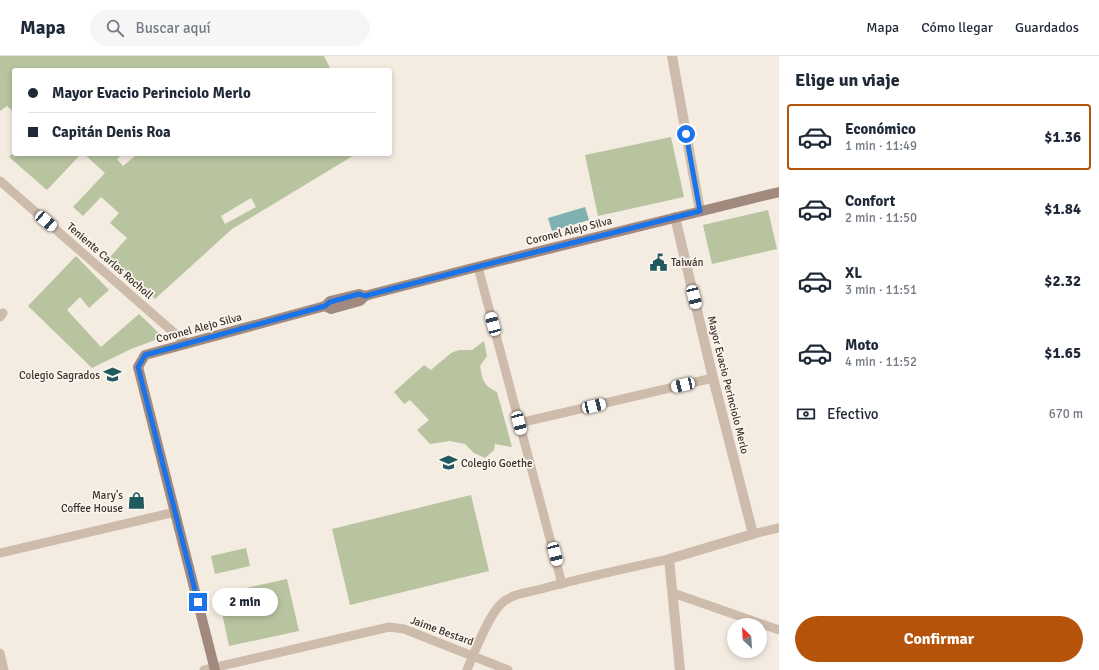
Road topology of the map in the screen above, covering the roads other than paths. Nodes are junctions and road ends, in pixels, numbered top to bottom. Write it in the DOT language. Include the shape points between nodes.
graph roads {
  1 [pos="672,56"];
  2 [pos="0,181"];
  3 [pos="779,192"];
  4 [pos="700,211"];
  5 [pos="675,217"];
  6 [pos="478,267"];
  7 [pos="187,344"];
  8 [pos="713,378"];
  9 [pos="519,423"];
  10 [pos="175,512"];
  11 [pos="779,528"];
  12 [pos="753,534"];
  13 [pos="0,553"];
  14 [pos="669,559"];
  15 [pos="562,584"];
  16 [pos="673,593"];
  17 [pos="779,630"];
  18 [pos="0,653"];
  19 [pos="473,656"];
  20 [pos="215,669"];
  21 [pos="4,670"];
  22 [pos="204,670"];
  23 [pos="467,670"];
  24 [pos="508,670"];
  25 [pos="680,670"];
  1 -- 4 [label="street"];
  2 -- 7 [label="street, Teniente Carlos Rocholl"];
  3 -- 4 [label="main road, Coronel Alejo Silva"];
  4 -- 5 [label="main road, Coronel Alejo Silva"];
  5 -- 6 [label="main road, Coronel Alejo Silva"];
  5 -- 8 [label="street, Mayor Evacio Perinciolo Merlo"];
  6 -- 7 [label="main road, Coronel Alejo Silva" via="365,296 331,309 325,306"];
  6 -- 9 [label="street"];
  7 -- 10 [label="main road, Coronel Alejo Silva" via="145,355 138,367"];
  8 -- 9 [label="street"];
  8 -- 12 [label="street, Mayor Evacio Perinciolo Merlo"];
  9 -- 15 [label="street"];
  10 -- 13 [label="street"];
  10 -- 20 [label="main road, Coronel Alejo Silva"];
  11 -- 12 [label="street, Jaime Bestard"];
  12 -- 14 [label="street, Jaime Bestard"];
  14 -- 15 [label="street, Jaime Bestard"];
  14 -- 16 [label="street"];
  15 -- 19 [label="street, Jaime Bestard" via="512,597 501,604 493,614"];
  16 -- 17 [label="street"];
  16 -- 25 [label="street"];
  18 -- 21 [label="street"];
  19 -- 20 [label="street, Jaime Bestard" via="404,629 390,627"];
  19 -- 23 [label="street"];
  19 -- 24 [label="street"];
  20 -- 22 [label="street, Jaime Bestard"];
}
